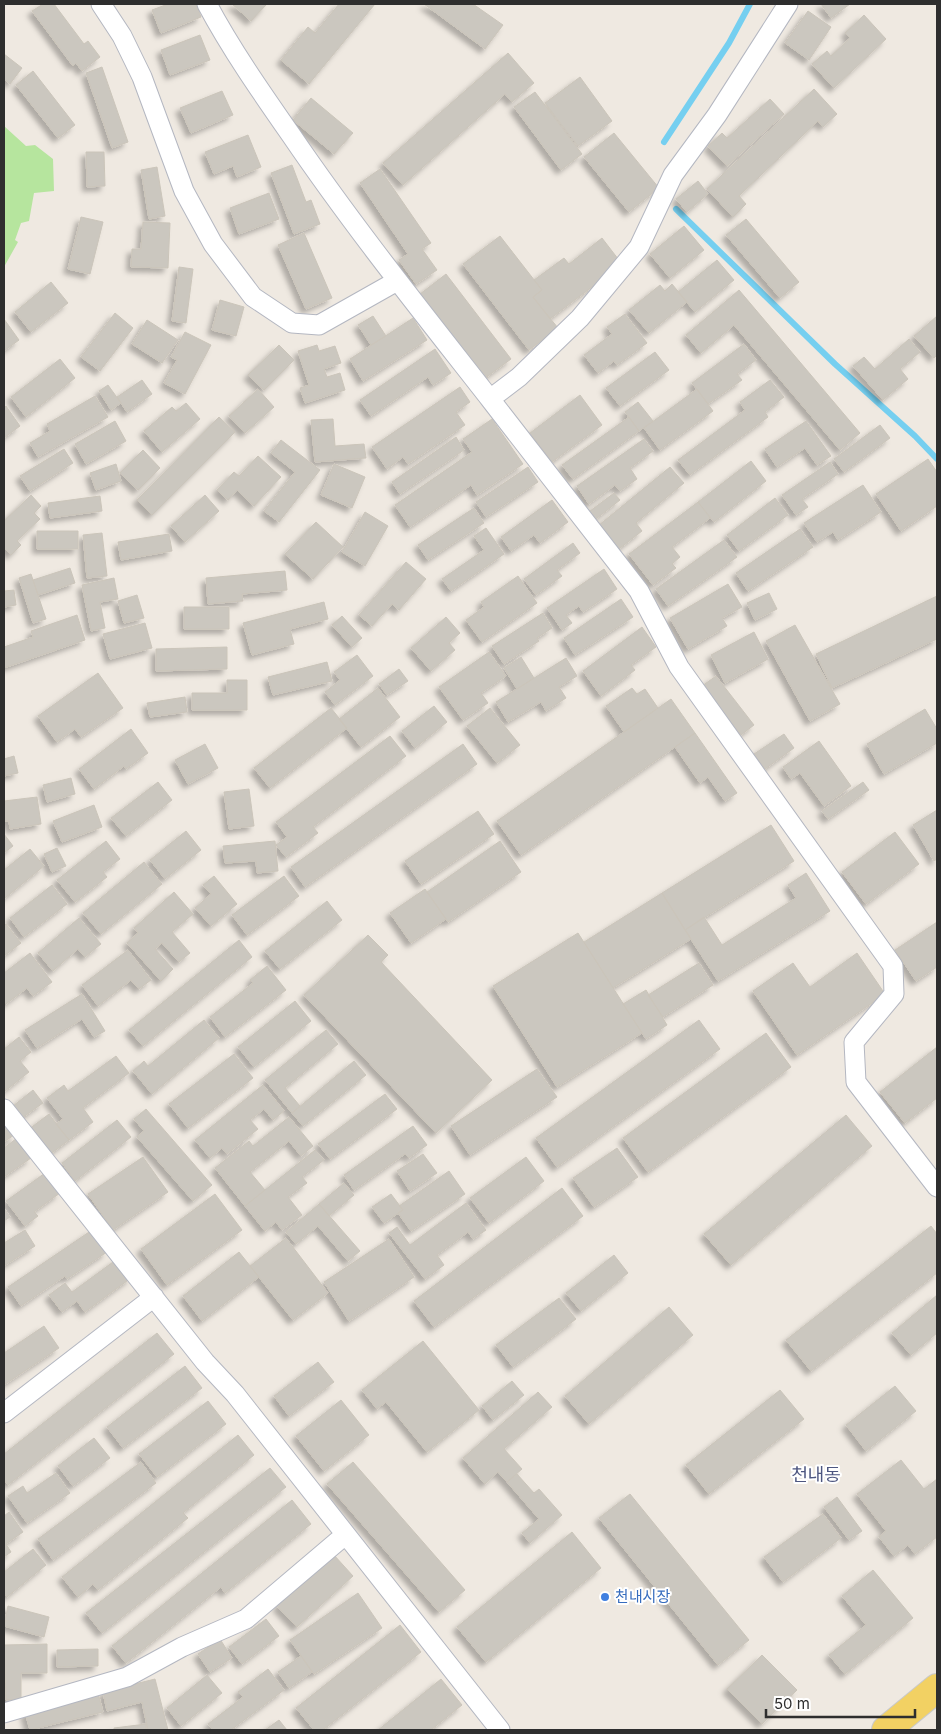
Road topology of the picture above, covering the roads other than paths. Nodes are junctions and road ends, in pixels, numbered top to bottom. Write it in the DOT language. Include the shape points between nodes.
graph roads {
  1 [pos="101,4"];
  2 [pos="207,4"];
  3 [pos="788,4"];
  4 [pos="397,281"];
  5 [pos="490,399"];
  6 [pos="4,1108"];
  7 [pos="937,1187"];
  8 [pos="154,1297"];
  9 [pos="4,1413"];
  10 [pos="345,1535"];
  11 [pos="937,1688"];
  12 [pos="4,1713"];
  13 [pos="500,1730"];
  14 [pos="886,1730"];
  1 -- 4 [label="street" via="122,36 142,77 184,191 213,244 253,296 292,323 319,324"];
  2 -- 4 [label="street" via="274,111"];
  3 -- 5 [label="street" via="717,115 673,175 639,247 580,318 519,377"];
  4 -- 5 [label="street"];
  5 -- 7 [label="street" via="639,591 679,667 893,966 894,994 854,1042 856,1082"];
  6 -- 8 [label="street"];
  8 -- 9 [label="street"];
  8 -- 10 [label="street"];
  10 -- 12 [label="street" via="246,1619 182,1647 127,1677"];
  10 -- 13 [label="street"];
  11 -- 14 [label="main road"];
}
